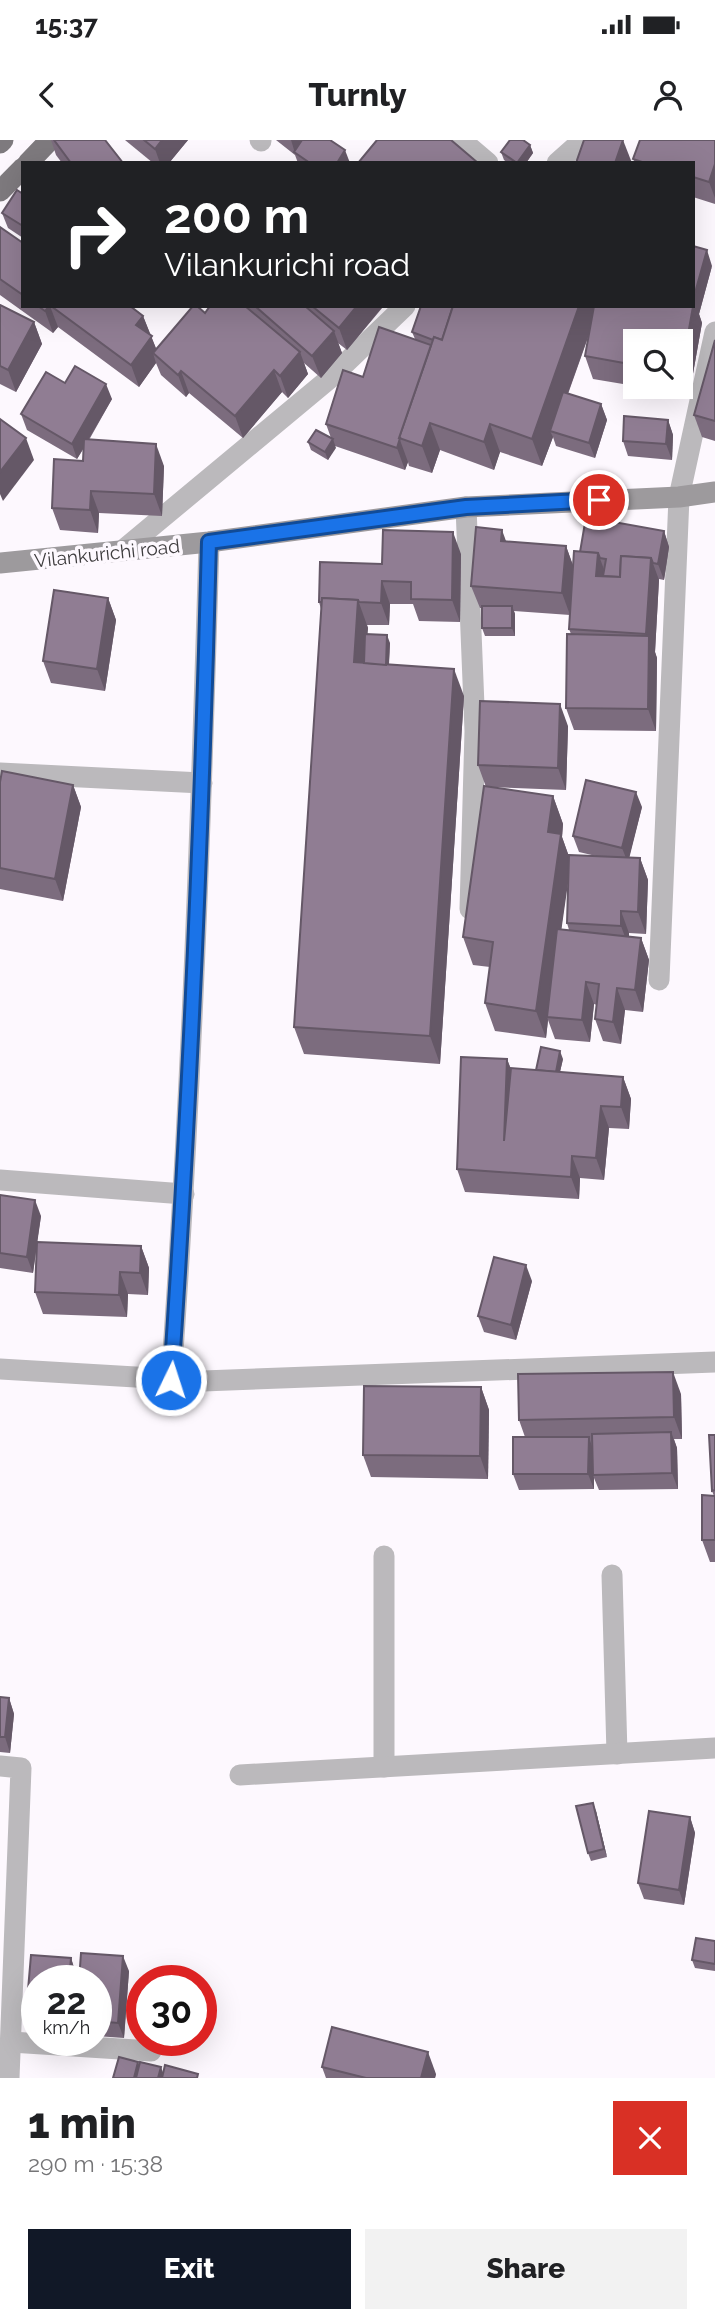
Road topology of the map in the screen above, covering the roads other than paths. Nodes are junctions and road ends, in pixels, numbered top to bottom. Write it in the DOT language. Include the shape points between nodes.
graph roads {
  1 [pos="50,140"];
  2 [pos="461,140"];
  3 [pos="583,140"];
  4 [pos="30,161"];
  5 [pos="486,161"];
  6 [pos="559,161"];
  7 [pos="21,170"];
  8 [pos="0,191"];
  9 [pos="403,308"];
  10 [pos="715,332"];
  11 [pos="715,492"];
  12 [pos="679,497"];
  13 [pos="466,507"];
  14 [pos="209,542"];
  15 [pos="122,551"];
  16 [pos="0,563"];
  17 [pos="0,773"];
  18 [pos="202,783"];
  19 [pos="470,921"];
  20 [pos="659,980"];
  21 [pos="0,1180"];
  22 [pos="184,1194"];
  23 [pos="715,1362"];
  24 [pos="0,1369"];
  25 [pos="171,1380"];
  26 [pos="384,1556"];
  27 [pos="612,1575"];
  28 [pos="715,1748"];
  29 [pos="617,1754"];
  30 [pos="0,1766"];
  31 [pos="384,1767"];
  32 [pos="240,1775"];
  33 [pos="10,2042"];
  34 [pos="126,2049"];
  35 [pos="9,2078"];
  1 -- 4 [label="highway"];
  2 -- 5 [label="street"];
  3 -- 6 [label="street"];
  7 -- 8 [label="highway"];
  9 -- 15 [label="street" via="329,379"];
  10 -- 12 [label="street"];
  11 -- 12 [label="main road, Vilankurichi road"];
  12 -- 13 [label="main road, Vilankurichi road"];
  12 -- 20 [label="street"];
  13 -- 14 [label="main road, Vilankurichi road"];
  13 -- 19 [label="street" via="475,731"];
  14 -- 15 [label="main road, Vilankurichi road"];
  14 -- 18 [label="street"];
  15 -- 16 [label="main road, Vilankurichi road"];
  17 -- 18 [label="street"];
  18 -- 22 [label="street"];
  21 -- 22 [label="street"];
  22 -- 25 [label="street"];
  23 -- 25 [label="street"];
  24 -- 25 [label="street"];
  26 -- 31 [label="street"];
  27 -- 29 [label="street"];
  28 -- 29 [label="street"];
  29 -- 31 [label="street"];
  30 -- 33 [label="street" via="20,1768"];
  31 -- 32 [label="street"];
  33 -- 34 [label="street"];
  33 -- 35 [label="street"];
}
